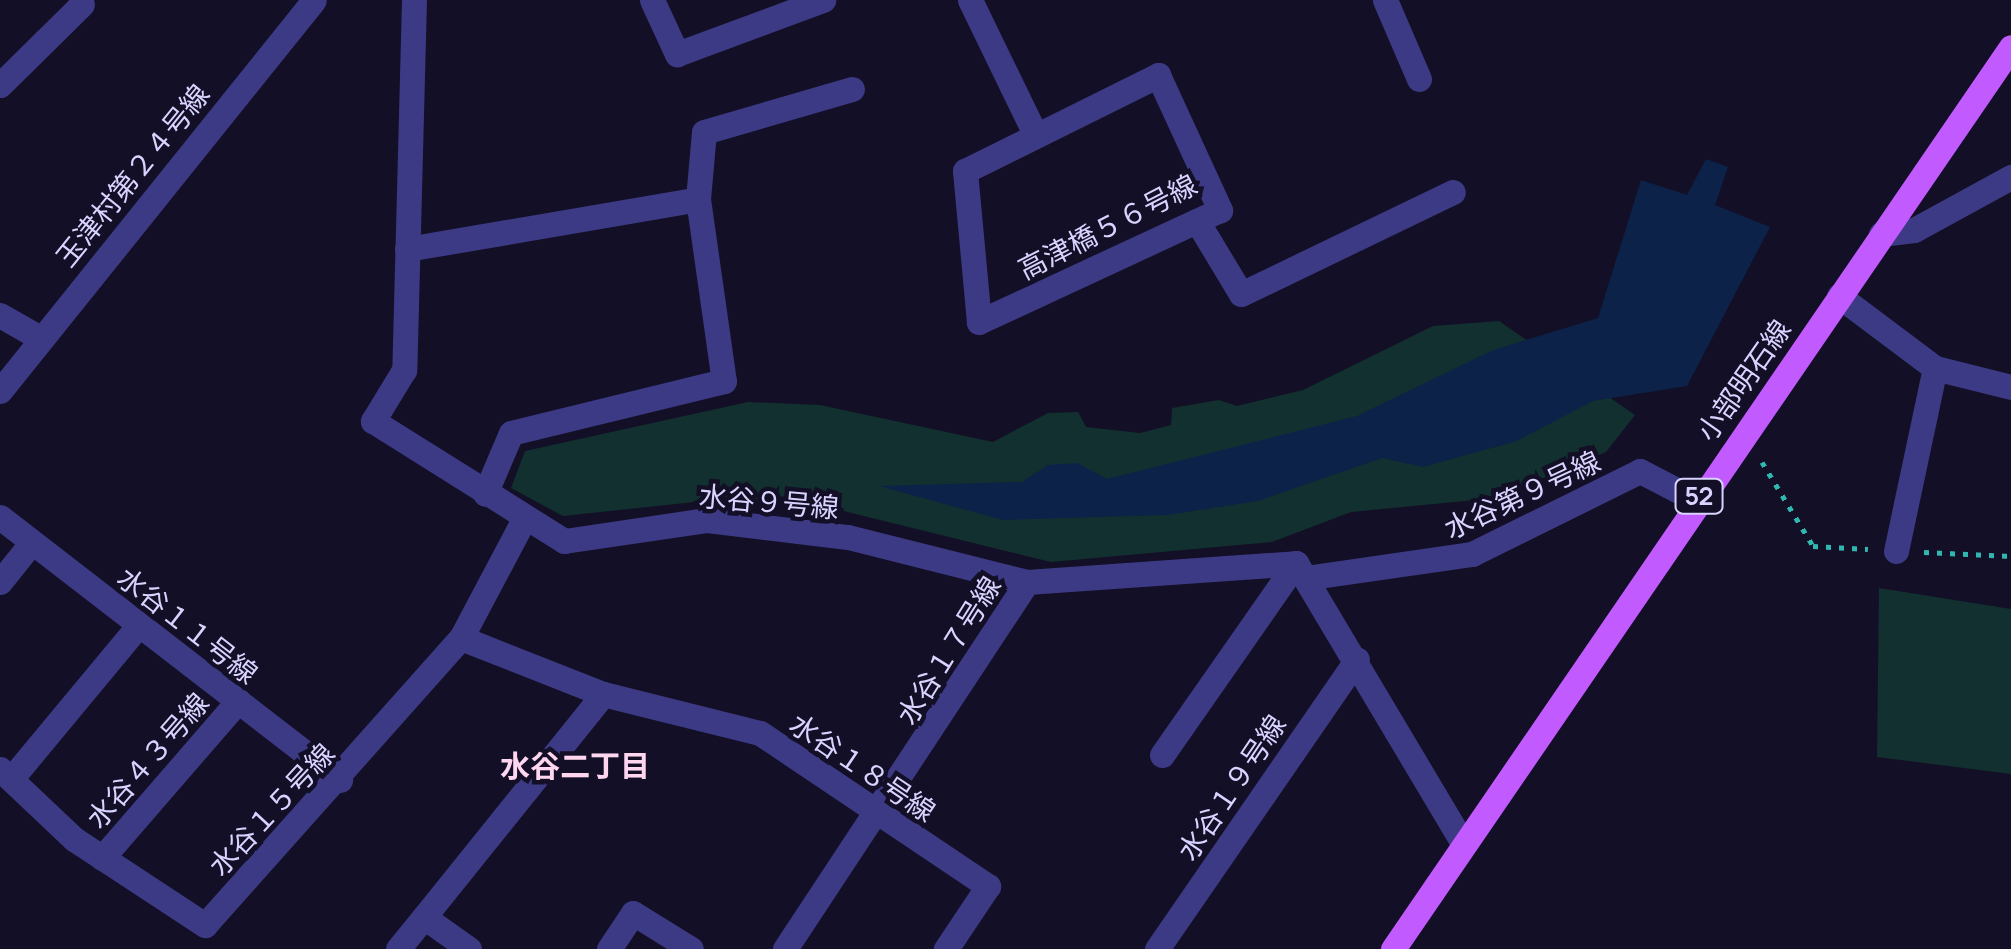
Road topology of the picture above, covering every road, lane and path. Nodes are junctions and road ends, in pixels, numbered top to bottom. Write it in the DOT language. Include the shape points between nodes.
graph roads {
  1 [pos="314,0"];
  2 [pos="414,0"];
  3 [pos="652,0"];
  4 [pos="823,0"];
  5 [pos="970,0"];
  6 [pos="1385,0"];
  7 [pos="82,4"];
  8 [pos="2011,47"];
  9 [pos="1419,79"];
  10 [pos="0,86"];
  11 [pos="852,89"];
  12 [pos="1035,134"];
  13 [pos="2011,177"];
  14 [pos="1454,192"];
  15 [pos="698,199"];
  16 [pos="1197,221"];
  17 [pos="1881,234"];
  18 [pos="408,249"];
  19 [pos="1839,296"];
  20 [pos="0,315"];
  21 [pos="40,338"];
  22 [pos="1935,368"];
  23 [pos="2011,387"];
  24 [pos="0,390"];
  25 [pos="1736,444"];
  26 [pos="485,494"];
  27 [pos="1696,500"];
  28 [pos="0,517"];
  29 [pos="524,520"];
  30 [pos="32,542"];
  31 [pos="1896,550"];
  32 [pos="2011,556"];
  33 [pos="1300,570"];
  34 [pos="0,582"];
  35 [pos="1027,582"];
  36 [pos="139,625"];
  37 [pos="460,638"];
  38 [pos="1357,659"];
  39 [pos="603,694"];
  40 [pos="238,701"];
  41 [pos="1162,756"];
  42 [pos="5,774"];
  43 [pos="340,780"];
  44 [pos="878,816"];
  45 [pos="1461,840"];
  46 [pos="102,858"];
  47 [pos="424,916"];
  48 [pos="398,949"];
  49 [pos="470,949"];
  50 [pos="609,949"];
  51 [pos="691,949"];
  52 [pos="785,949"];
  53 [pos="946,949"];
  54 [pos="1158,949"];
  55 [pos="1393,949"];
  1 -- 21 [label="street, 玉津村第２４号線"];
  2 -- 18 [label="street, 水谷９号線"];
  3 -- 4 [label="street" via="677,54"];
  5 -- 12 [label="street"];
  6 -- 9 [label="street"];
  7 -- 10 [label="street"];
  8 -- 17 [label="main road, 小部明石線 / 52"];
  11 -- 15 [label="street" via="704,132"];
  12 -- 16 [label="street, 高津橋５６号線" via="1158,75 1220,210"];
  12 -- 16 [label="street, 高津橋５６号線" via="965,171 980,322"];
  13 -- 17 [label="street" via="1914,230"];
  14 -- 16 [label="street" via="1241,294"];
  15 -- 18 [label="street"];
  15 -- 26 [label="street" via="724,381 511,432"];
  17 -- 19 [label="main road, 小部明石線 / 52"];
  18 -- 26 [label="street, 水谷９号線" via="404,370 374,421"];
  19 -- 22 [label="street"];
  19 -- 25 [label="main road, 小部明石線 / 52"];
  20 -- 21 [label="street"];
  21 -- 24 [label="street, 玉津村第２４号線"];
  22 -- 23 [label="street"];
  22 -- 31 [label="street"];
  25 -- 27 [label="main road, 小部明石線 / 52"];
  25 -- 31 [label="path" via="1762,463 1812,546"];
  26 -- 29 [label="street, 水谷９号線"];
  27 -- 33 [label="street, 水谷第９号線" via="1640,471 1472,554"];
  27 -- 45 [label="main road, 小部明石線 / 52"];
  28 -- 30 [label="street, 水谷１１号線"];
  29 -- 35 [label="street, 水谷９号線" via="564,541 707,520 848,537"];
  29 -- 37 [label="street, 水谷１５号線"];
  30 -- 34 [label="street"];
  30 -- 36 [label="street, 水谷１１号線"];
  31 -- 32 [label="path"];
  33 -- 35 [label="street, 水谷９号線"];
  33 -- 38 [label="street"];
  33 -- 41 [label="street"];
  35 -- 44 [label="street, 水谷１７号線"];
  36 -- 40 [label="street, 水谷１１号線"];
  36 -- 42 [label="street"];
  37 -- 39 [label="street, 水谷１８号線"];
  37 -- 43 [label="street, 水谷１５号線"];
  38 -- 45 [label="street"];
  38 -- 54 [label="street, 水谷１９号線"];
  39 -- 44 [label="street, 水谷１８号線" via="760,733"];
  39 -- 47 [label="street"];
  40 -- 43 [label="street, 水谷１１号線"];
  40 -- 46 [label="street, 水谷４３号線"];
  42 -- 46 [label="street, 水谷１５号線"];
  43 -- 46 [label="street, 水谷１５号線" via="205,925"];
  44 -- 52 [label="street, 水谷１７号線"];
  44 -- 53 [label="street, 水谷１８号線" via="988,886"];
  45 -- 55 [label="main road, 小部明石線 / 52"];
  47 -- 48 [label="street"];
  47 -- 49 [label="street"];
  50 -- 51 [label="street" via="633,913"];
}
